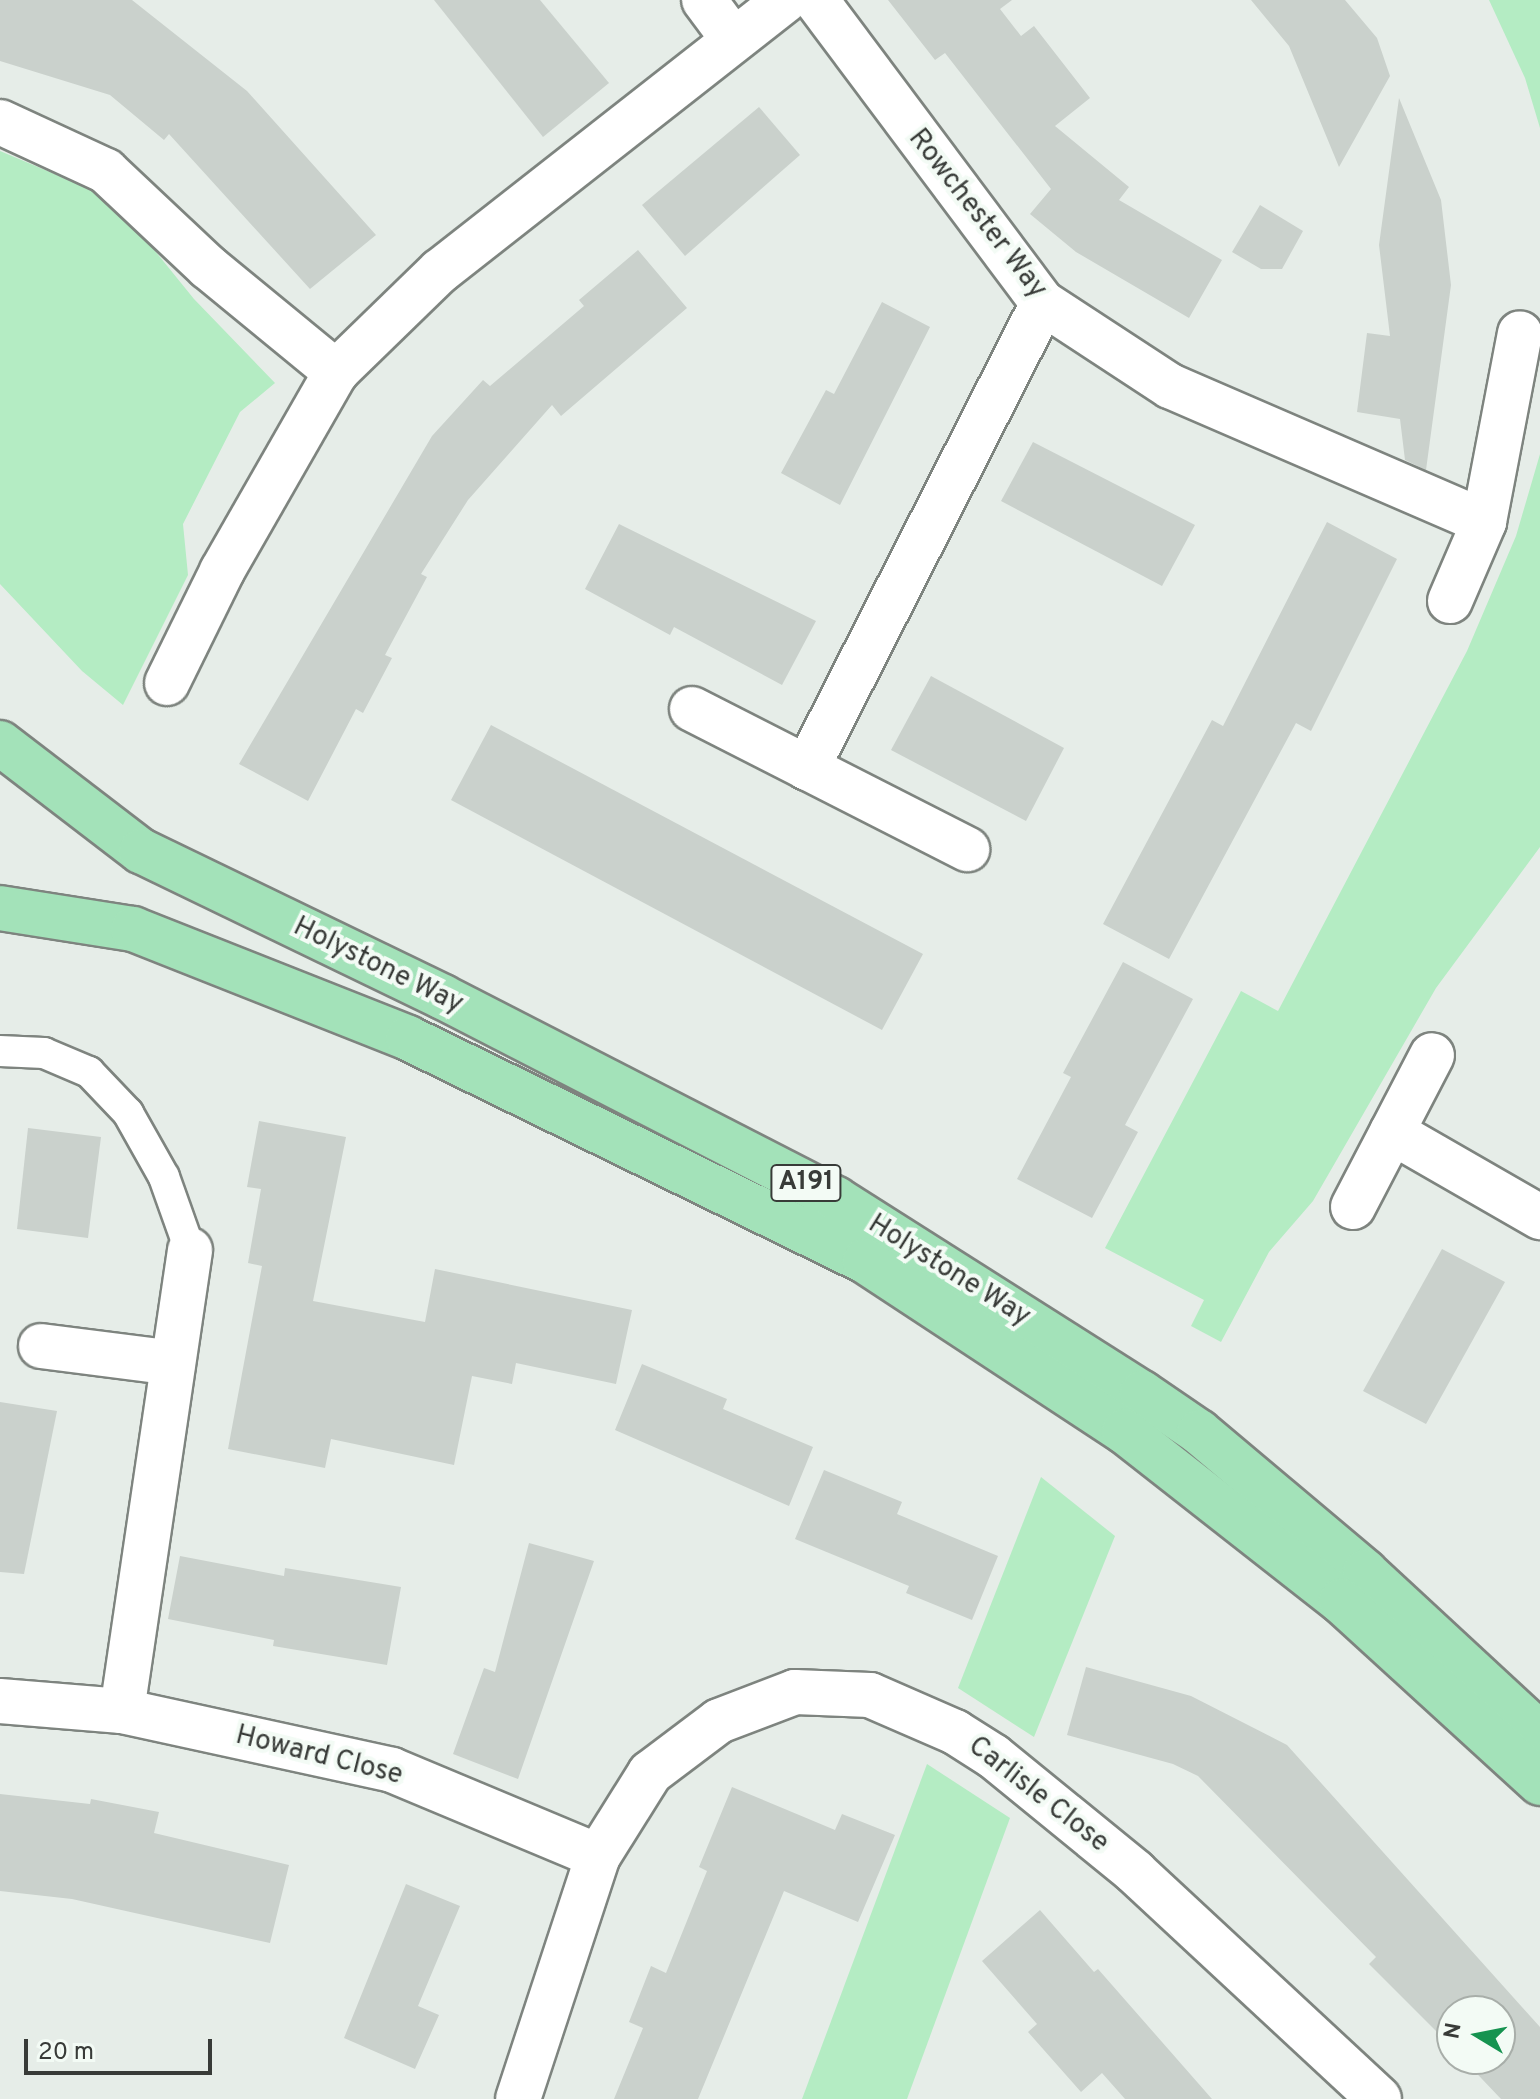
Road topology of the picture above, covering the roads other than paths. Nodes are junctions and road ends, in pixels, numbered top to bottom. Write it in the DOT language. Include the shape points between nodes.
graph roads {
  1 [pos="704,0"];
  2 [pos="785,0"];
  3 [pos="816,0"];
  4 [pos="733,39"];
  5 [pos="0,122"];
  6 [pos="1043,303"];
  7 [pos="1520,333"];
  8 [pos="336,372"];
  9 [pos="1484,522"];
  10 [pos="1450,601"];
  11 [pos="167,683"];
  12 [pos="692,709"];
  13 [pos="0,743"];
  14 [pos="807,768"];
  15 [pos="967,849"];
  16 [pos="0,908"];
  17 [pos="0,1051"];
  18 [pos="1432,1055"];
  19 [pos="1392,1132"];
  20 [pos="1353,1207"];
  21 [pos="1540,1217"];
  22 [pos="190,1250"];
  23 [pos="41,1346"];
  24 [pos="173,1363"];
  25 [pos="0,1701"];
  26 [pos="122,1711"];
  27 [pos="1540,1734"];
  28 [pos="1540,1783"];
  29 [pos="598,1856"];
  30 [pos="518,2099"];
  31 [pos="1379,2099"];
  1 -- 4 [label="street"];
  2 -- 4 [label="street"];
  3 -- 6 [label="street, Rowchester Way"];
  4 -- 8 [label="street" via="440,271"];
  5 -- 8 [label="street" via="106,171 208,267"];
  6 -- 9 [label="street, Rowchester Way" via="1170,386"];
  6 -- 14 [label="street"];
  7 -- 9 [label="street"];
  8 -- 11 [label="street" via="222,571"];
  9 -- 10 [label="street"];
  12 -- 14 [label="street"];
  13 -- 27 [label="main road, Holystone Way / A191" via="141,851 443,997 836,1199 1142,1393 1199,1432 1365,1572"];
  14 -- 15 [label="street"];
  16 -- 28 [label="main road, Holystone Way / A191" via="133,929 408,1038 865,1261 1124,1431 1341,1601"];
  17 -- 22 [label="lane" via="44,1053 89,1072 128,1113 164,1177"];
  18 -- 19 [label="street"];
  19 -- 20 [label="street"];
  19 -- 21 [label="street"];
  22 -- 24 [label="street"];
  23 -- 24 [label="street"];
  24 -- 26 [label="street"];
  25 -- 26 [label="street, Howard Close"];
  26 -- 29 [label="street, Howard Close" via="392,1770"];
  29 -- 30 [label="street, Carlisle Close"];
  29 -- 31 [label="street, Carlisle Close" via="650,1773 719,1721 795,1692 870,1695 955,1732 993,1756 1135,1872"];
}
